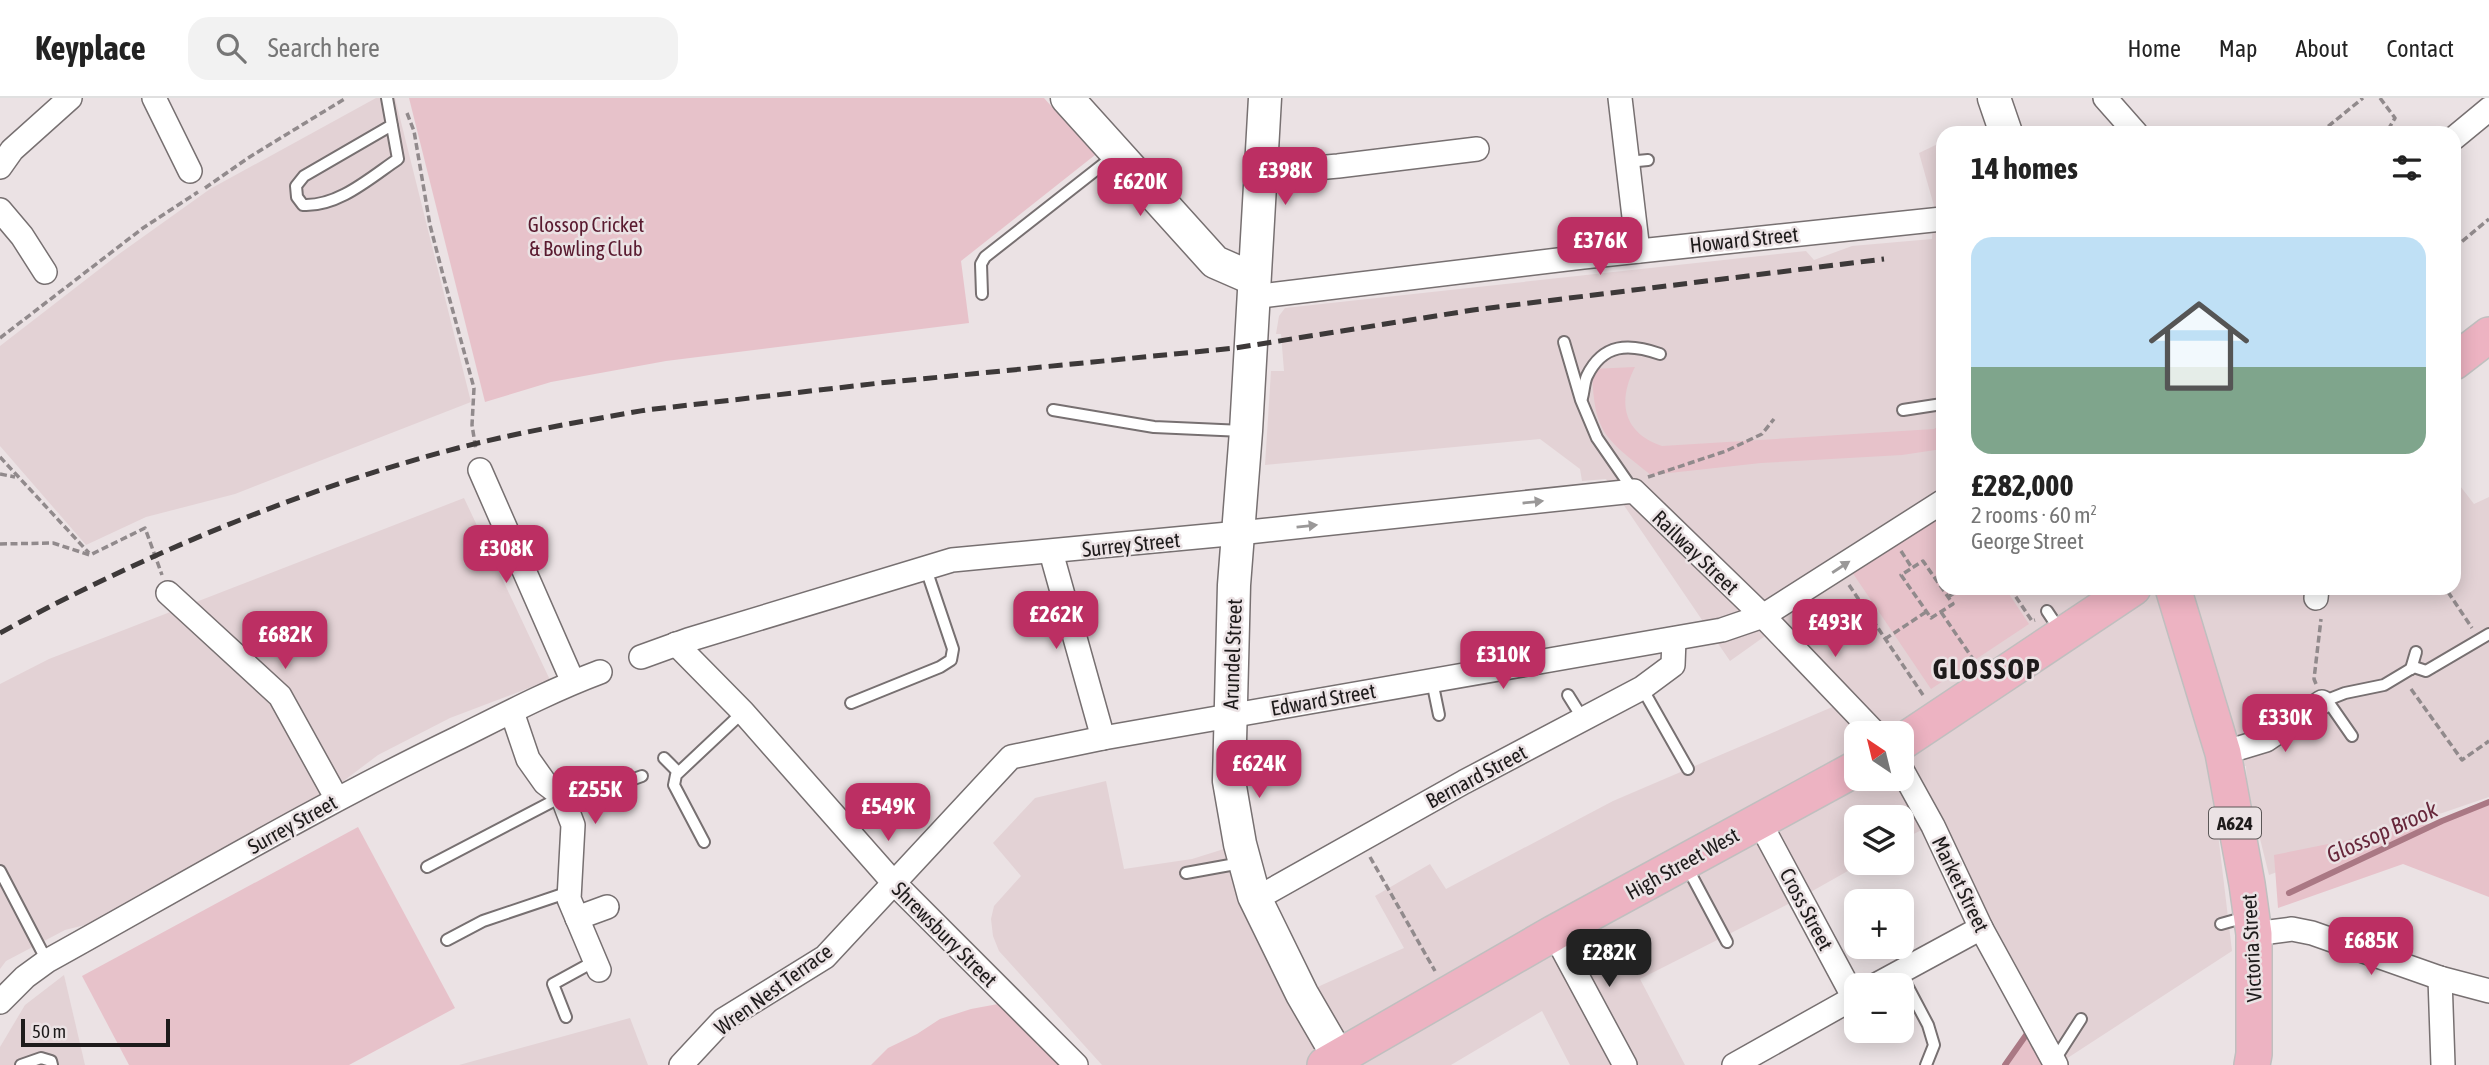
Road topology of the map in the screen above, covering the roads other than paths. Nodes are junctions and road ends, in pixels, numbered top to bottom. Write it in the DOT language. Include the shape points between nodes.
graph roads {
  1 [pos="70,98"];
  2 [pos="154,98"];
  3 [pos="387,98"];
  4 [pos="1067,98"];
  5 [pos="1265,98"];
  6 [pos="1620,98"];
  7 [pos="1994,98"];
  8 [pos="2105,98"];
  9 [pos="2489,109"];
  10 [pos="392,125"];
  11 [pos="2004,126"];
  12 [pos="2130,126"];
  13 [pos="2461,132"];
  14 [pos="1477,149"];
  15 [pos="1117,153"];
  16 [pos="0,167"];
  17 [pos="190,171"];
  18 [pos="1261,173"];
  19 [pos="0,210"];
  20 [pos="1936,220"];
  21 [pos="1638,251"];
  22 [pos="45,272"];
  23 [pos="982,294"];
  24 [pos="1253,296"];
  25 [pos="2489,335"];
  26 [pos="1564,342"];
  27 [pos="1660,354"];
  28 [pos="2461,357"];
  29 [pos="1581,400"];
  30 [pos="1936,405"];
  31 [pos="1054,410"];
  32 [pos="1903,410"];
  33 [pos="1246,431"];
  34 [pos="480,470"];
  35 [pos="1634,491"];
  36 [pos="1936,506"];
  37 [pos="1239,533"];
  38 [pos="1051,552"];
  39 [pos="926,569"];
  40 [pos="168,593"];
  41 [pos="2117,595"];
  42 [pos="2175,595"];
  43 [pos="1763,616"];
  44 [pos="2484,636"];
  45 [pos="1674,639"];
  46 [pos="676,644"];
  47 [pos="2416,652"];
  48 [pos="641,657"];
  49 [pos="2411,669"];
  50 [pos="600,672"];
  51 [pos="1432,681"];
  52 [pos="573,682"];
  53 [pos="1642,688"];
  54 [pos="1568,695"];
  55 [pos="2324,701"];
  56 [pos="851,703"];
  57 [pos="512,712"];
  58 [pos="743,712"];
  59 [pos="1230,715"];
  60 [pos="1440,715"];
  61 [pos="1583,719"];
  62 [pos="1864,721"];
  63 [pos="1914,734"];
  64 [pos="2352,736"];
  65 [pos="1103,738"];
  66 [pos="2223,753"];
  67 [pos="664,758"];
  68 [pos="1688,769"];
  69 [pos="678,772"];
  70 [pos="1844,775"];
  71 [pos="642,776"];
  72 [pos="1914,791"];
  73 [pos="337,799"];
  74 [pos="564,800"];
  75 [pos="1759,821"];
  76 [pos="704,842"];
  77 [pos="1244,862"];
  78 [pos="1684,862"];
  79 [pos="427,867"];
  80 [pos="0,871"];
  81 [pos="1186,873"];
  82 [pos="893,882"];
  83 [pos="569,892"];
  84 [pos="1255,896"];
  85 [pos="607,907"];
  86 [pos="577,918"];
  87 [pos="2242,924"];
  88 [pos="1981,928"];
  89 [pos="1554,933"];
  90 [pos="447,940"];
  91 [pos="1727,942"];
  92 [pos="47,961"];
  93 [pos="597,965"];
  94 [pos="1900,972"];
  95 [pos="1844,977"];
  96 [pos="2440,978"];
  97 [pos="2489,991"];
  98 [pos="0,1002"];
  99 [pos="1844,1003"];
  100 [pos="566,1017"];
  101 [pos="2081,1019"];
  102 [pos="1335,1062"];
  103 [pos="2055,1063"];
  104 [pos="21,1065"];
  105 [pos="52,1065"];
  106 [pos="681,1065"];
  107 [pos="1076,1065"];
  108 [pos="1625,1065"];
  109 [pos="1734,1065"];
  110 [pos="1926,1065"];
  111 [pos="2252,1065"];
  112 [pos="2443,1065"];
  1 -- 16 [label="street" via="12,150"];
  2 -- 17 [label="street"];
  3 -- 10 [label="lane"];
  4 -- 15 [label="street"];
  5 -- 18 [label="street, Arundel Street"];
  6 -- 21 [label="street" via="1638,161"];
  7 -- 11 [label="street"];
  8 -- 12 [label="street"];
  9 -- 13 [label="street"];
  10 -- 10 [label="lane" via="398,159 349,192 318,206 303,205 296,186 304,176"];
  14 -- 18 [label="street"];
  15 -- 23 [label="lane" via="985,257"];
  15 -- 24 [label="street" via="1214,262"];
  18 -- 24 [label="street, Arundel Street"];
  19 -- 22 [label="street"];
  20 -- 21 [label="street, Howard Street"];
  21 -- 24 [label="street, Howard Street"];
  24 -- 33 [label="street, Arundel Street"];
  25 -- 28 [label="main road"];
  26 -- 29 [label="lane"];
  27 -- 29 [label="lane" via="1639,346 1620,346 1609,352 1586,377"];
  29 -- 35 [label="lane" via="1597,438"];
  30 -- 32 [label="lane"];
  31 -- 33 [label="lane" via="1154,427"];
  33 -- 37 [label="street, Arundel Street"];
  34 -- 52 [label="street"];
  37 -- 35 [label="street, Surrey Street, one-way"];
  35 -- 43 [label="street, Railway Street"];
  43 -- 36 [label="street, Edward Street, one-way"];
  37 -- 38 [label="street, Surrey Street"];
  37 -- 59 [label="street, Arundel Street"];
  38 -- 39 [label="street, Surrey Street" via="952,561"];
  38 -- 65 [label="street"];
  39 -- 46 [label="street, Surrey Street"];
  39 -- 56 [label="lane" via="953,649 951,660"];
  40 -- 73 [label="street" via="280,696"];
  41 -- 63 [label="main road" via="2055,623 1990,684"];
  42 -- 66 [label="main road, Victoria Street / A624"];
  43 -- 45 [label="street, Edward Street"];
  43 -- 62 [label="street, Railway Street"];
  44 -- 49 [label="lane" via="2426,671"];
  45 -- 51 [label="street, Edward Street"];
  45 -- 53 [label="street, Bernard Street" via="1674,665"];
  46 -- 48 [label="street, Surrey Street"];
  46 -- 58 [label="street, Shrewsbury Street"];
  47 -- 49 [label="lane"];
  49 -- 55 [label="lane" via="2378,687"];
  50 -- 52 [label="street, Surrey Street"];
  51 -- 59 [label="street, Edward Street"];
  51 -- 60 [label="lane"];
  52 -- 57 [label="street, Surrey Street"];
  53 -- 61 [label="street, Bernard Street"];
  53 -- 68 [label="lane"];
  54 -- 61 [label="lane"];
  55 -- 64 [label="lane"];
  55 -- 66 [label="street" via="2266,740"];
  57 -- 73 [label="street, Surrey Street"];
  57 -- 74 [label="street" via="528,759"];
  58 -- 69 [label="lane"];
  58 -- 82 [label="street, Shrewsbury Street"];
  59 -- 65 [label="street, Edward Street"];
  59 -- 77 [label="street, Arundel Street" via="1228,781"];
  61 -- 84 [label="street, Bernard Street"];
  65 -- 82 [label="street, Edward Street" via="1011,757"];
  66 -- 87 [label="main road, Victoria Street / A624"];
  67 -- 69 [label="lane"];
  69 -- 76 [label="lane" via="674,785"];
  70 -- 75 [label="main road, High Street West"];
  71 -- 74 [label="lane"];
  72 -- 88 [label="street, Market Street"];
  73 -- 92 [label="street, Surrey Street"];
  74 -- 79 [label="lane"];
  74 -- 83 [label="street" via="573,825"];
  75 -- 78 [label="main road, High Street West"];
  75 -- 95 [label="street, Cross Street"];
  77 -- 81 [label="lane"];
  77 -- 84 [label="street, Arundel Street"];
  78 -- 89 [label="main road, High Street West"];
  78 -- 91 [label="lane"];
  80 -- 92 [label="lane"];
  82 -- 106 [label="street, Wren Nest Terrace" via="825,957 723,1020"];
  82 -- 107 [label="street, Shrewsbury Street"];
  83 -- 86 [label="street"];
  83 -- 90 [label="lane" via="482,921"];
  84 -- 102 [label="street, Arundel Street"];
  85 -- 86 [label="street"];
  86 -- 93 [label="street"];
  87 -- 96 [label="street" via="2312,933"];
  87 -- 111 [label="main road, Victoria Street / A624"];
  88 -- 94 [label="street"];
  88 -- 103 [label="street, Market Street"];
  89 -- 102 [label="main road, High Street West"];
  89 -- 108 [label="street"];
  92 -- 98 [label="street, Surrey Street"];
  93 -- 100 [label="lane" via="553,984"];
  94 -- 110 [label="lane" via="1934,1045"];
  96 -- 97 [label="street"];
  96 -- 112 [label="street"];
  99 -- 109 [label="street"];
  101 -- 103 [label="lane"];
  104 -- 105 [label="lane" via="41,1058"];
}
